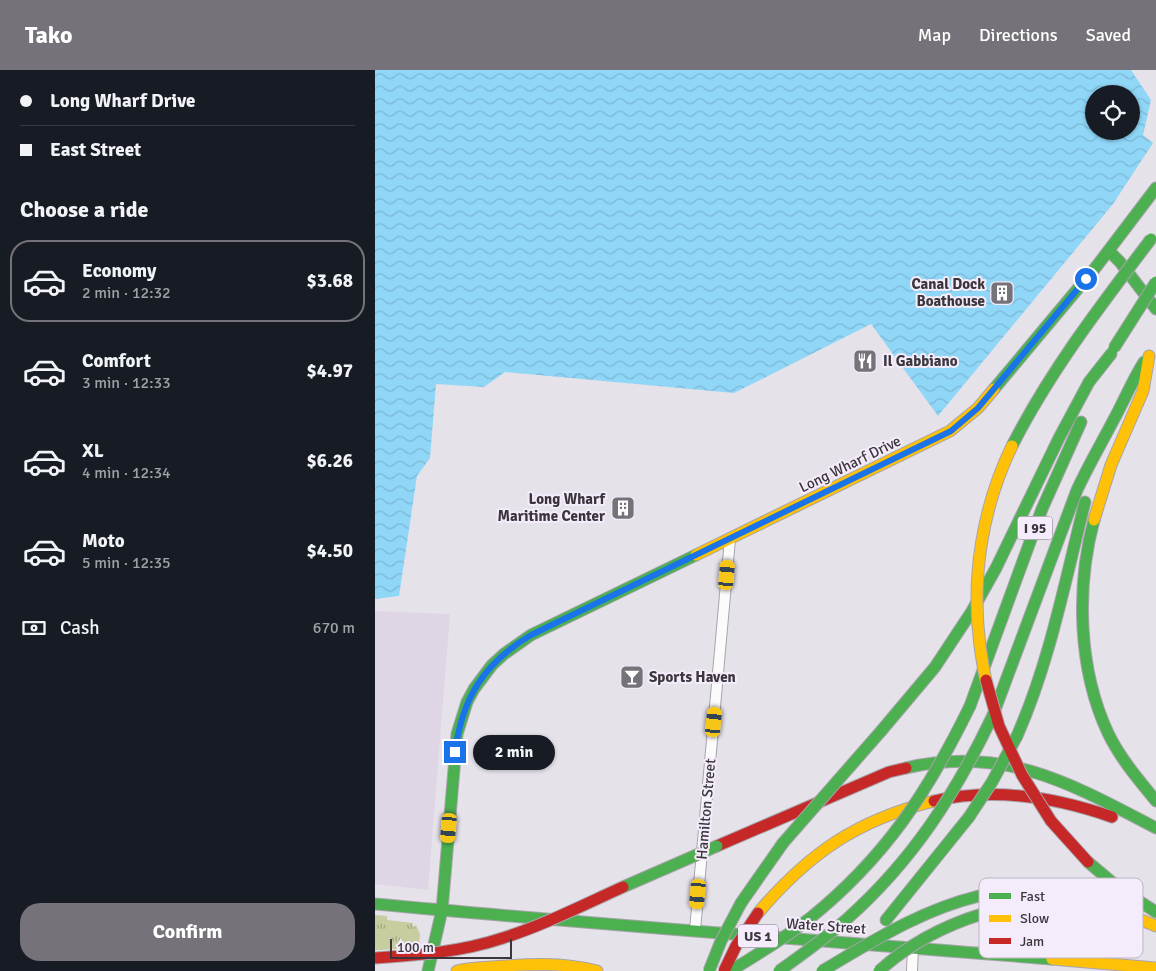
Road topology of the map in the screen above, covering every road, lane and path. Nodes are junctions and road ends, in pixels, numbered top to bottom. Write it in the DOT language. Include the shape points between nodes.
graph roads {
  1 [pos="1156,188"];
  2 [pos="1153,236"];
  3 [pos="1109,251"];
  4 [pos="1156,282"];
  5 [pos="1156,309"];
  6 [pos="1156,345"];
  7 [pos="1113,351"];
  8 [pos="1149,356"];
  9 [pos="1113,422"];
  10 [pos="730,539"];
  11 [pos="1156,801"];
  12 [pos="1156,828"];
  13 [pos="1156,838"];
  14 [pos="1106,878"];
  15 [pos="979,896"];
  16 [pos="375,904"];
  17 [pos="1143,904"];
  18 [pos="441,910"];
  19 [pos="1156,912"];
  20 [pos="979,915"];
  21 [pos="1143,922"];
  22 [pos="1156,926"];
  23 [pos="1143,927"];
  24 [pos="695,930"];
  25 [pos="1156,931"];
  26 [pos="913,948"];
  27 [pos="979,956"];
  28 [pos="375,958"];
  29 [pos="996,958"];
  30 [pos="1062,966"];
  31 [pos="1156,968"];
  32 [pos="428,971"];
  33 [pos="459,971"];
  34 [pos="526,971"];
  35 [pos="543,971"];
  36 [pos="597,971"];
  37 [pos="709,971"];
  38 [pos="724,971"];
  39 [pos="730,971"];
  40 [pos="779,971"];
  41 [pos="822,971"];
  42 [pos="845,971"];
  43 [pos="879,971"];
  44 [pos="912,971"];
  1 -- 3 [label="main road, Long Wharf Drive"];
  2 -- 14 [label="main road, bridge" via="1089,321 1025,422 996,483 979,557 976,614 980,650 989,698 1000,732 1037,802 1056,828"];
  3 -- 5 [label="main road"];
  3 -- 10 [label="main road, Long Wharf Drive" via="967,419 934,440"];
  4 -- 7 [label="main road, I 95, bridge"];
  6 -- 8 [label="main road, I 95"];
  7 -- 37 [label="main road, bridge" via="1089,382 973,611 935,667 783,843 741,903"];
  7 -- 39 [label="main road, I 95, bridge" via="1100,386 1052,484 970,706 930,784 903,823 850,883 814,916"];
  8 -- 9 [label="main road, I 95" via="1135,376"];
  8 -- 11 [label="main road" via="1144,387 1110,467 1094,518 1084,578 1083,625 1089,672 1103,719 1125,761"];
  9 -- 40 [label="main road, I 95, bridge" via="1089,463 1066,515 993,715 966,772 911,854 885,883 829,935"];
  9 -- 42 [label="main road, bridge" via="1082,512 1041,677 1017,736 969,817"];
  10 -- 18 [label="main road, Long Wharf Drive" via="531,635 504,652 483,674 461,717 457,734"];
  10 -- 24 [label="street, Hamilton Street"];
  12 -- 28 [label="main road, bridge" via="1042,774 993,763 919,765 889,772 504,938 434,954"];
  13 -- 38 [label="main road, bridge" via="1084,807 1021,795 949,799 893,812 844,835 798,869 758,913"];
  15 -- 41 [label="main road, bridge" via="921,914"];
  16 -- 18 [label="main road, Water Street / US 1"];
  17 -- 19 [label="main road, bridge"];
  18 -- 24 [label="main road, Water Street / US 1"];
  18 -- 32 [label="main road, Long Wharf Drive"];
  20 -- 43 [label="main road, bridge" via="925,937"];
  21 -- 22 [label="main road, bridge"];
  23 -- 25 [label="main road, bridge"];
  24 -- 26 [label="main road, Water Street / US 1"];
  26 -- 27 [label="main road, Water Street / US 1"];
  26 -- 44 [label="street"];
  29 -- 30 [label="main road, Water Street / US 1"];
  30 -- 31 [label="main road, Water Street / US 1"];
  33 -- 36 [label="main road" via="541,963"];
  34 -- 35 [label="main road"];
}
